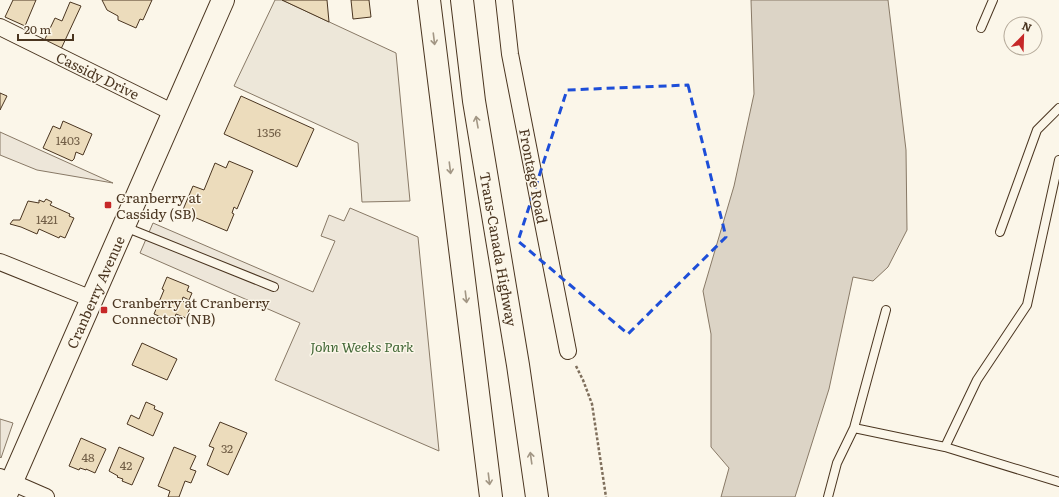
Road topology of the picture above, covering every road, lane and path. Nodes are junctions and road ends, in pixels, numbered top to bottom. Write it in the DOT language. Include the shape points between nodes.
graph roads {
  1 [pos="223,0"];
  2 [pos="429,0"];
  3 [pos="462,0"];
  4 [pos="504,0"];
  5 [pos="993,0"];
  6 [pos="0,26"];
  7 [pos="981,28"];
  8 [pos="1059,108"];
  9 [pos="174,113"];
  10 [pos="1059,160"];
  11 [pos="124,226"];
  12 [pos="1000,232"];
  13 [pos="0,262"];
  14 [pos="274,287"];
  15 [pos="92,299"];
  16 [pos="886,310"];
  17 [pos="568,351"];
  18 [pos="854,428"];
  19 [pos="945,447"];
  20 [pos="1059,482"];
  21 [pos="6,485"];
  22 [pos="46,497"];
  23 [pos="491,497"];
  24 [pos="537,497"];
  25 [pos="606,497"];
  26 [pos="828,497"];
  1 -- 9 [label="main road, Cranberry Avenue"];
  2 -- 23 [label="main road, one-way"];
  24 -- 3 [label="main road, Trans-Canada Highway, one-way" via="474,101"];
  4 -- 17 [label="street, Frontage Road" via="510,54"];
  5 -- 7 [label="lane"];
  6 -- 9 [label="street, Cassidy Drive"];
  8 -- 12 [label="lane" via="1037,130"];
  9 -- 11 [label="main road, Cranberry Avenue"];
  10 -- 19 [label="lane" via="1027,305 977,380"];
  11 -- 14 [label="lane"];
  11 -- 15 [label="main road, Cranberry Avenue"];
  13 -- 15 [label="street"];
  15 -- 21 [label="main road, Cranberry Avenue"];
  16 -- 18 [label="lane"];
  17 -- 25 [label="path" via="592,404"];
  18 -- 19 [label="lane"];
  18 -- 26 [label="lane" via="837,463"];
  19 -- 20 [label="lane"];
  21 -- 22 [label="street"];
}
